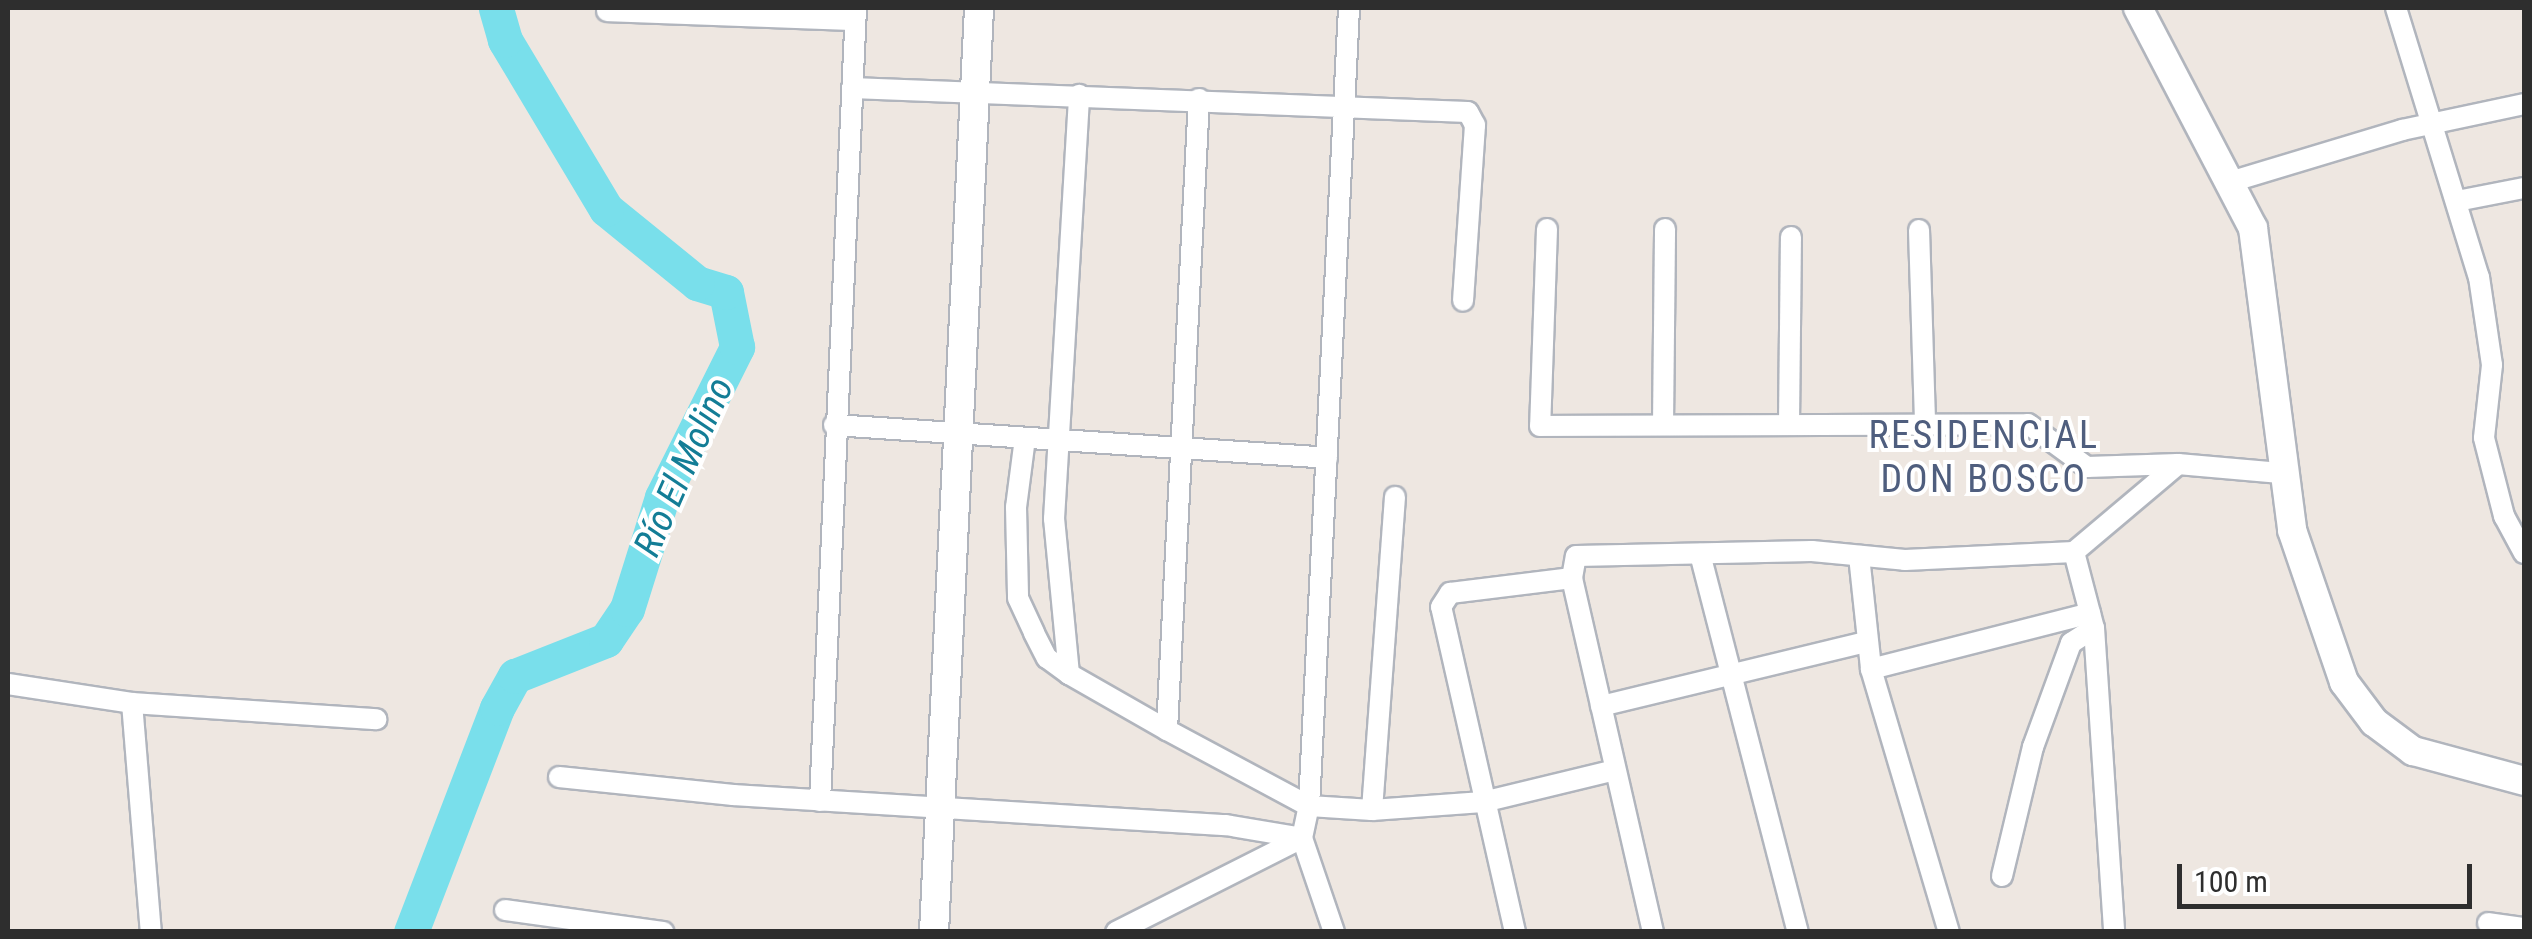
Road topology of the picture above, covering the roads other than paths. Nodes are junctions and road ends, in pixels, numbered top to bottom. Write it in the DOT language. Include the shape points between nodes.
graph roads {
  1 [pos="979,8"];
  2 [pos="1349,8"];
  3 [pos="2138,8"];
  4 [pos="2396,8"];
  5 [pos="650,10"];
  6 [pos="607,11"];
  7 [pos="728,12"];
  8 [pos="856,14"];
  9 [pos="852,88"];
  10 [pos="975,92"];
  11 [pos="1079,95"];
  12 [pos="1199,99"];
  13 [pos="1345,104"];
  14 [pos="2524,104"];
  15 [pos="2434,124"];
  16 [pos="2230,182"];
  17 [pos="2524,188"];
  18 [pos="2457,201"];
  19 [pos="1547,228"];
  20 [pos="1665,229"];
  21 [pos="1919,230"];
  22 [pos="1791,237"];
  23 [pos="1463,300"];
  24 [pos="1789,424"];
  25 [pos="1924,424"];
  26 [pos="834,425"];
  27 [pos="1662,425"];
  28 [pos="959,433"];
  29 [pos="1025,438"];
  30 [pos="1056,440"];
  31 [pos="1181,449"];
  32 [pos="1327,458"];
  33 [pos="2178,464"];
  34 [pos="2281,473"];
  35 [pos="1395,497"];
  36 [pos="2074,552"];
  37 [pos="2524,553"];
  38 [pos="1700,554"];
  39 [pos="1859,556"];
  40 [pos="1572,578"];
  41 [pos="2092,620"];
  42 [pos="1865,642"];
  43 [pos="1871,669"];
  44 [pos="1069,674"];
  45 [pos="1731,675"];
  46 [pos="8,684"];
  47 [pos="132,703"];
  48 [pos="1600,706"];
  49 [pos="376,719"];
  50 [pos="1166,730"];
  51 [pos="1615,770"];
  52 [pos="559,777"];
  53 [pos="2524,781"];
  54 [pos="820,800"];
  55 [pos="1483,802"];
  56 [pos="1309,806"];
  57 [pos="942,809"];
  58 [pos="1372,810"];
  59 [pos="1302,838"];
  60 [pos="2002,876"];
  61 [pos="505,910"];
  62 [pos="2488,923"];
  63 [pos="2524,928"];
  64 [pos="151,932"];
  65 [pos="663,932"];
  66 [pos="934,932"];
  67 [pos="1116,932"];
  68 [pos="1334,932"];
  69 [pos="1515,932"];
  70 [pos="1653,932"];
  71 [pos="1798,932"];
  72 [pos="1949,932"];
  73 [pos="2114,932"];
  1 -- 10 [label="street"];
  2 -- 13 [label="street"];
  3 -- 16 [label="street"];
  4 -- 15 [label="street"];
  5 -- 6 [label="street"];
  5 -- 7 [label="street"];
  7 -- 8 [label="street"];
  8 -- 9 [label="street"];
  9 -- 10 [label="street"];
  9 -- 26 [label="street"];
  10 -- 11 [label="street"];
  10 -- 28 [label="street"];
  11 -- 12 [label="street"];
  11 -- 30 [label="street"];
  12 -- 13 [label="street"];
  12 -- 31 [label="street"];
  13 -- 23 [label="street" via="1468,112 1474,144"];
  13 -- 32 [label="street"];
  14 -- 15 [label="street"];
  15 -- 16 [label="street"];
  15 -- 18 [label="street"];
  16 -- 34 [label="street" via="2253,228"];
  17 -- 18 [label="street"];
  18 -- 37 [label="street" via="2479,277 2492,365 2484,438 2504,516"];
  19 -- 27 [label="street" via="1540,426"];
  20 -- 27 [label="street"];
  21 -- 25 [label="street"];
  22 -- 24 [label="street"];
  24 -- 25 [label="street"];
  24 -- 27 [label="street"];
  25 -- 33 [label="street" via="2028,424 2087,466"];
  26 -- 28 [label="street"];
  26 -- 54 [label="street"];
  28 -- 29 [label="street"];
  28 -- 57 [label="street"];
  29 -- 30 [label="street"];
  29 -- 44 [label="street" via="1016,507 1018,598 1047,658"];
  30 -- 31 [label="street"];
  30 -- 44 [label="street" via="1054,518"];
  31 -- 32 [label="street"];
  31 -- 50 [label="street"];
  32 -- 56 [label="street"];
  33 -- 34 [label="street"];
  33 -- 36 [label="street"];
  34 -- 53 [label="street" via="2326,634 2344,682 2374,722 2413,752"];
  35 -- 58 [label="street"];
  36 -- 39 [label="street"];
  36 -- 41 [label="street"];
  38 -- 39 [label="street"];
  38 -- 40 [label="street" via="1590,552 1576,556"];
  38 -- 45 [label="street"];
  39 -- 42 [label="street"];
  40 -- 48 [label="street"];
  40 -- 55 [label="street" via="1442,598"];
  41 -- 43 [label="street"];
  41 -- 60 [label="street" via="2072,643 2033,747"];
  41 -- 73 [label="street"];
  42 -- 43 [label="street"];
  42 -- 45 [label="street"];
  43 -- 72 [label="street"];
  44 -- 50 [label="street"];
  45 -- 48 [label="street"];
  45 -- 71 [label="street"];
  46 -- 47 [label="street"];
  47 -- 49 [label="street"];
  47 -- 64 [label="street"];
  48 -- 51 [label="street"];
  50 -- 56 [label="street"];
  51 -- 55 [label="street"];
  51 -- 70 [label="street"];
  52 -- 54 [label="street"];
  54 -- 57 [label="street"];
  55 -- 58 [label="street"];
  55 -- 69 [label="street"];
  56 -- 58 [label="street"];
  56 -- 59 [label="street"];
  57 -- 59 [label="street" via="1226,825"];
  57 -- 66 [label="street"];
  59 -- 67 [label="street"];
  59 -- 68 [label="street"];
  61 -- 65 [label="street"];
  62 -- 63 [label="street"];
}
